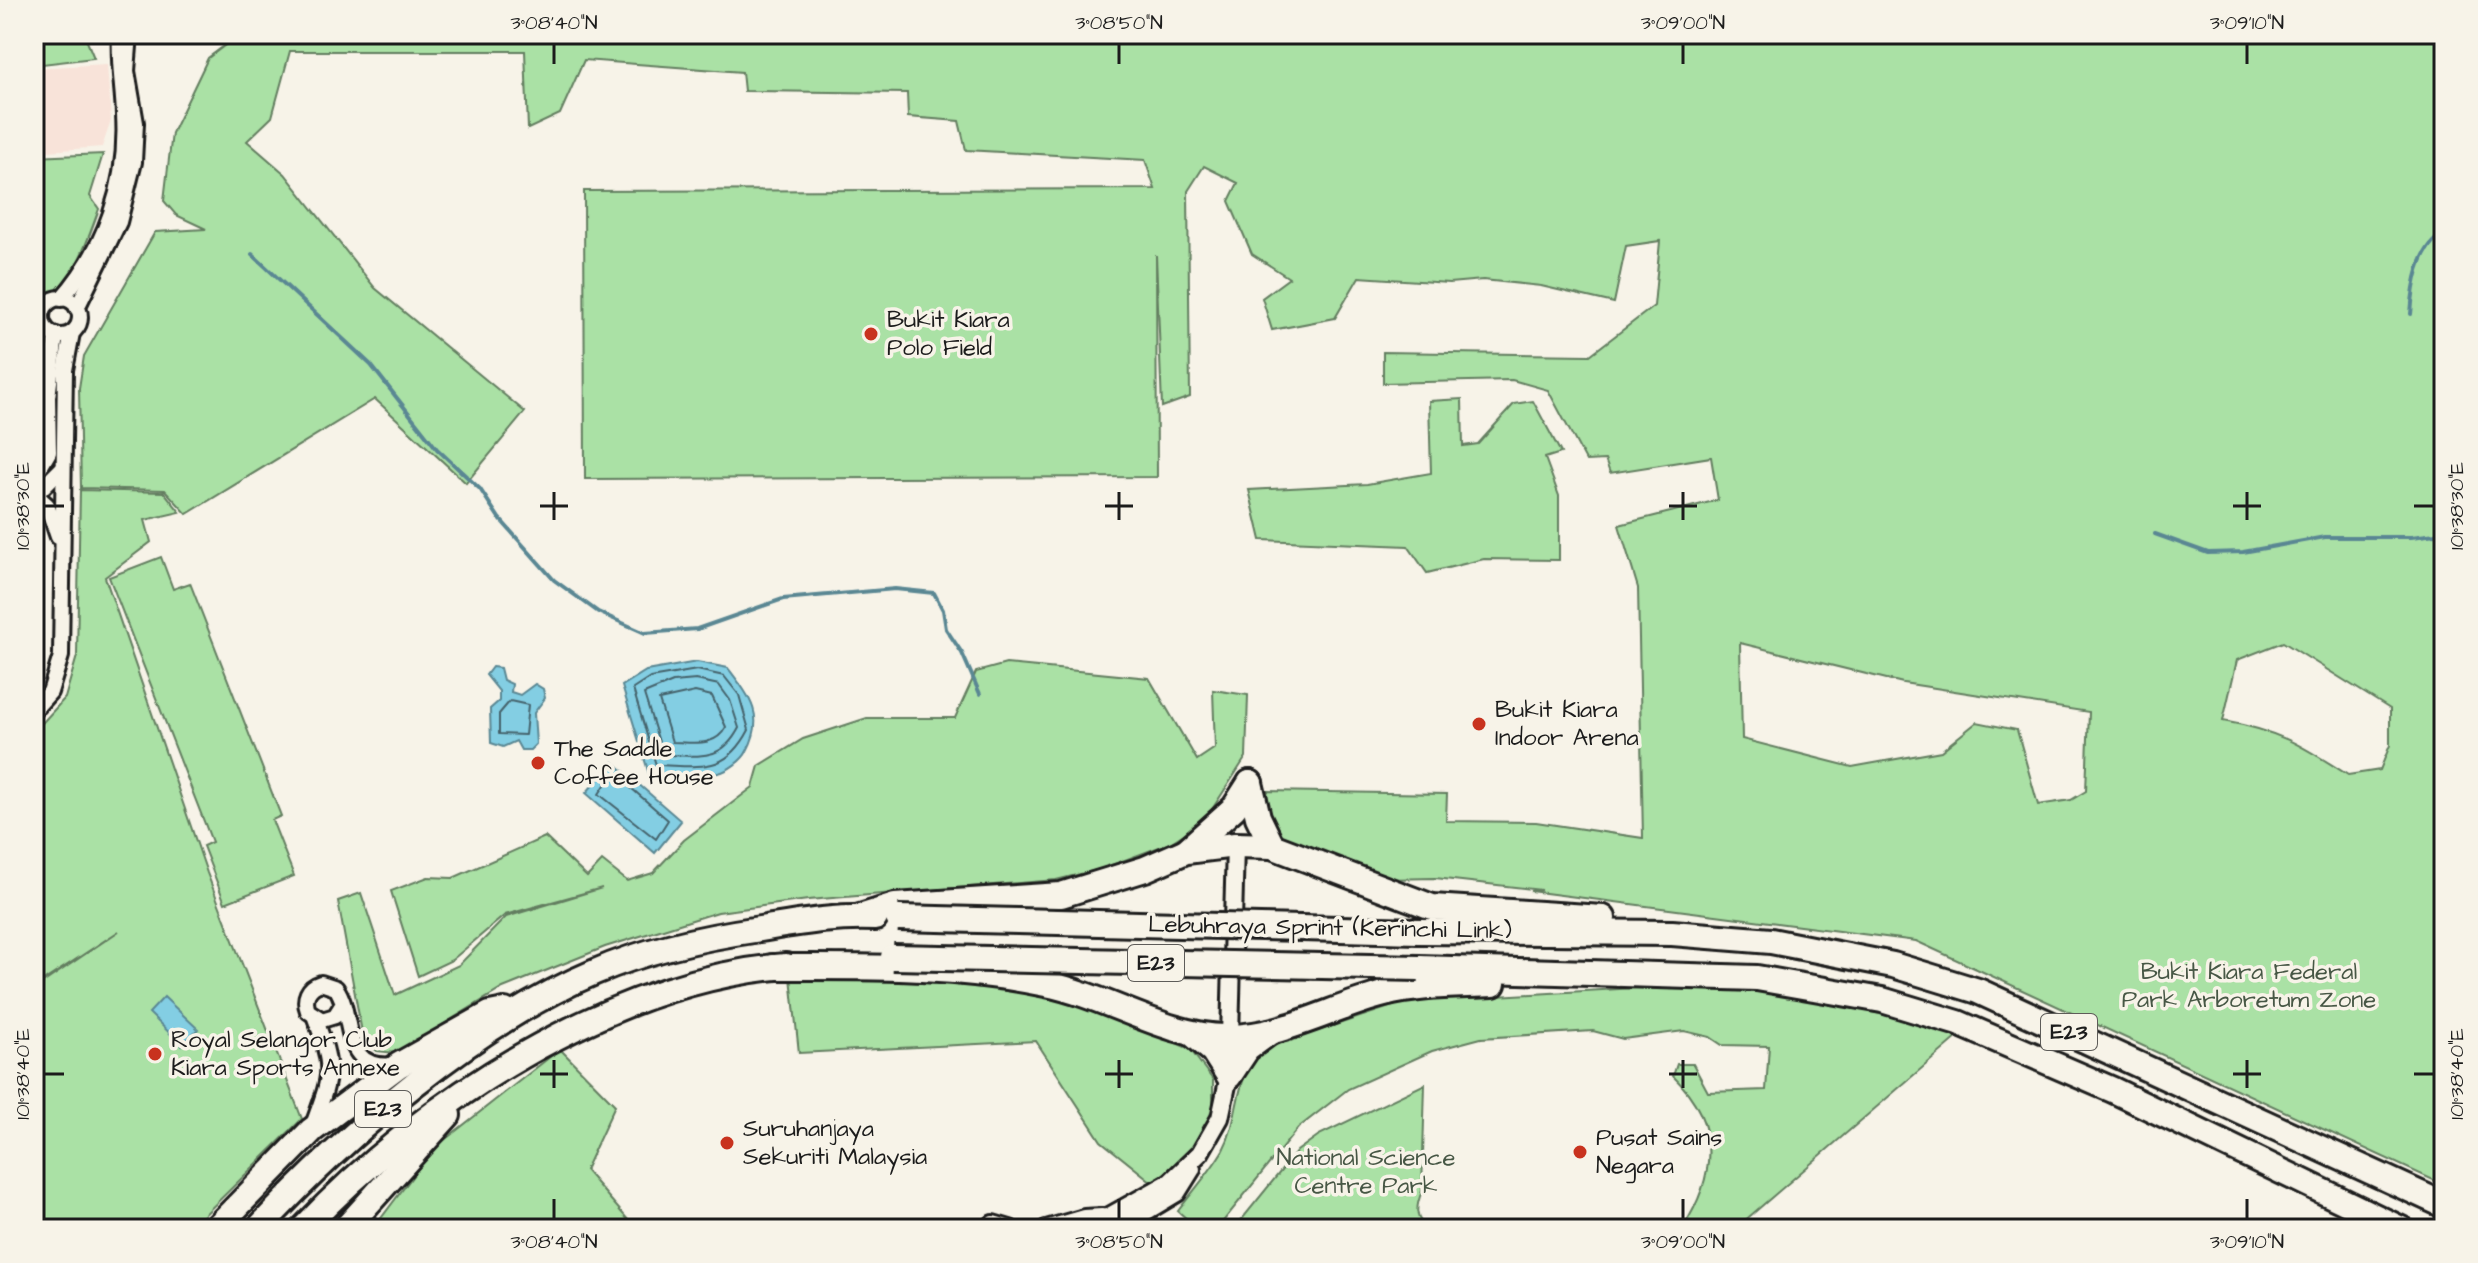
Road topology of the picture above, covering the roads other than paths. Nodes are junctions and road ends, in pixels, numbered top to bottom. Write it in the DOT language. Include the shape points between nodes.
graph roads {
  1 [pos="120,34"];
  2 [pos="130,34"];
  3 [pos="61,299"];
  4 [pos="77,308"];
  5 [pos="72,333"];
  6 [pos="56,335"];
  7 [pos="63,467"];
  8 [pos="34,478"];
  9 [pos="35,495"];
  10 [pos="62,553"];
  11 [pos="34,710"];
  12 [pos="1235,845"];
  13 [pos="1272,846"];
  14 [pos="1186,851"];
  15 [pos="860,917"];
  16 [pos="1672,933"];
  17 [pos="773,967"];
  18 [pos="1690,976"];
  19 [pos="342,1005"];
  20 [pos="523,1008"];
  21 [pos="315,1018"];
  22 [pos="1272,1031"];
  23 [pos="1194,1035"];
  24 [pos="1229,1037"];
  25 [pos="399,1065"];
  26 [pos="1229,1076"];
  27 [pos="482,1083"];
  28 [pos="312,1130"];
  29 [pos="2444,1205"];
  30 [pos="993,1224"];
  31 [pos="1112,1224"];
  32 [pos="215,1229"];
  33 [pos="258,1229"];
  34 [pos="303,1229"];
  35 [pos="345,1229"];
  36 [pos="1010,1229"];
  37 [pos="1046,1229"];
  38 [pos="1086,1229"];
  39 [pos="2401,1229"];
  1 -- 3 [label="street" via="124,117 116,202 95,252"];
  2 -- 4 [label="street" via="127,71 136,123 134,162 119,222"];
  3 -- 4 [label="street"];
  3 -- 6 [label="street" via="43,314 47,329"];
  4 -- 5 [label="street" via="79,324"];
  5 -- 6 [label="street"];
  5 -- 7 [label="street" via="65,359"];
  6 -- 8 [label="street" via="48,397 49,452"];
  7 -- 9 [label="street"];
  7 -- 10 [label="street"];
  9 -- 10 [label="street" via="52,514"];
  10 -- 11 [label="street" via="61,656 50,692"];
  12 -- 13 [label="highway"];
  12 -- 14 [label="highway"];
  12 -- 24 [label="street"];
  13 -- 14 [label="highway" via="1250,783 1234,808"];
  13 -- 16 [label="highway" via="1432,907 1599,917"];
  14 -- 15 [label="highway" via="1061,895 895,906"];
  15 -- 16 [label="highway, Lebuhraya Sprint (Kerinchi Link) / E23, bridge"];
  15 -- 20 [label="highway, Lebuhraya Sprint (Kerinchi Link) / E23" via="760,928 664,947 595,972"];
  16 -- 29 [label="highway, Lebuhraya Sprint (Kerinchi Link) / E23" via="1771,941 1893,965 1978,991"];
  17 -- 18 [label="highway, Lebuhraya Sprint (Kerinchi Link) / E23, bridge" via="893,957"];
  17 -- 23 [label="highway" via="868,967 1012,978 1097,997"];
  17 -- 27 [label="highway, Lebuhraya Sprint (Kerinchi Link) / E23" via="688,983 624,1005 525,1054"];
  18 -- 22 [label="highway" via="1423,988 1385,994"];
  18 -- 39 [label="highway, Lebuhraya Sprint (Kerinchi Link) / E23" via="1819,986 1958,1023 2113,1090"];
  19 -- 21 [label="street" via="335,1016"];
  19 -- 21 [label="street" via="336,988 316,985 306,1001"];
  19 -- 25 [label="street" via="357,1052 385,1067"];
  20 -- 25 [label="highway" via="490,1014"];
  20 -- 33 [label="highway, Lebuhraya Sprint (Kerinchi Link) / E23" via="378,1113"];
  21 -- 28 [label="street" via="330,1082"];
  22 -- 24 [label="highway"];
  22 -- 26 [label="highway" via="1247,1049"];
  23 -- 24 [label="highway"];
  23 -- 26 [label="highway" via="1213,1051"];
  24 -- 26 [label="street"];
  25 -- 28 [label="highway"];
  26 -- 31 [label="street" via="1220,1118 1177,1193"];
  27 -- 34 [label="highway, Lebuhraya Sprint (Kerinchi Link) / E23" via="412,1128"];
  27 -- 35 [label="highway"];
  28 -- 32 [label="highway"];
  30 -- 36 [label="street"];
  31 -- 37 [label="street" via="1095,1216"];
  31 -- 38 [label="street"];
}
